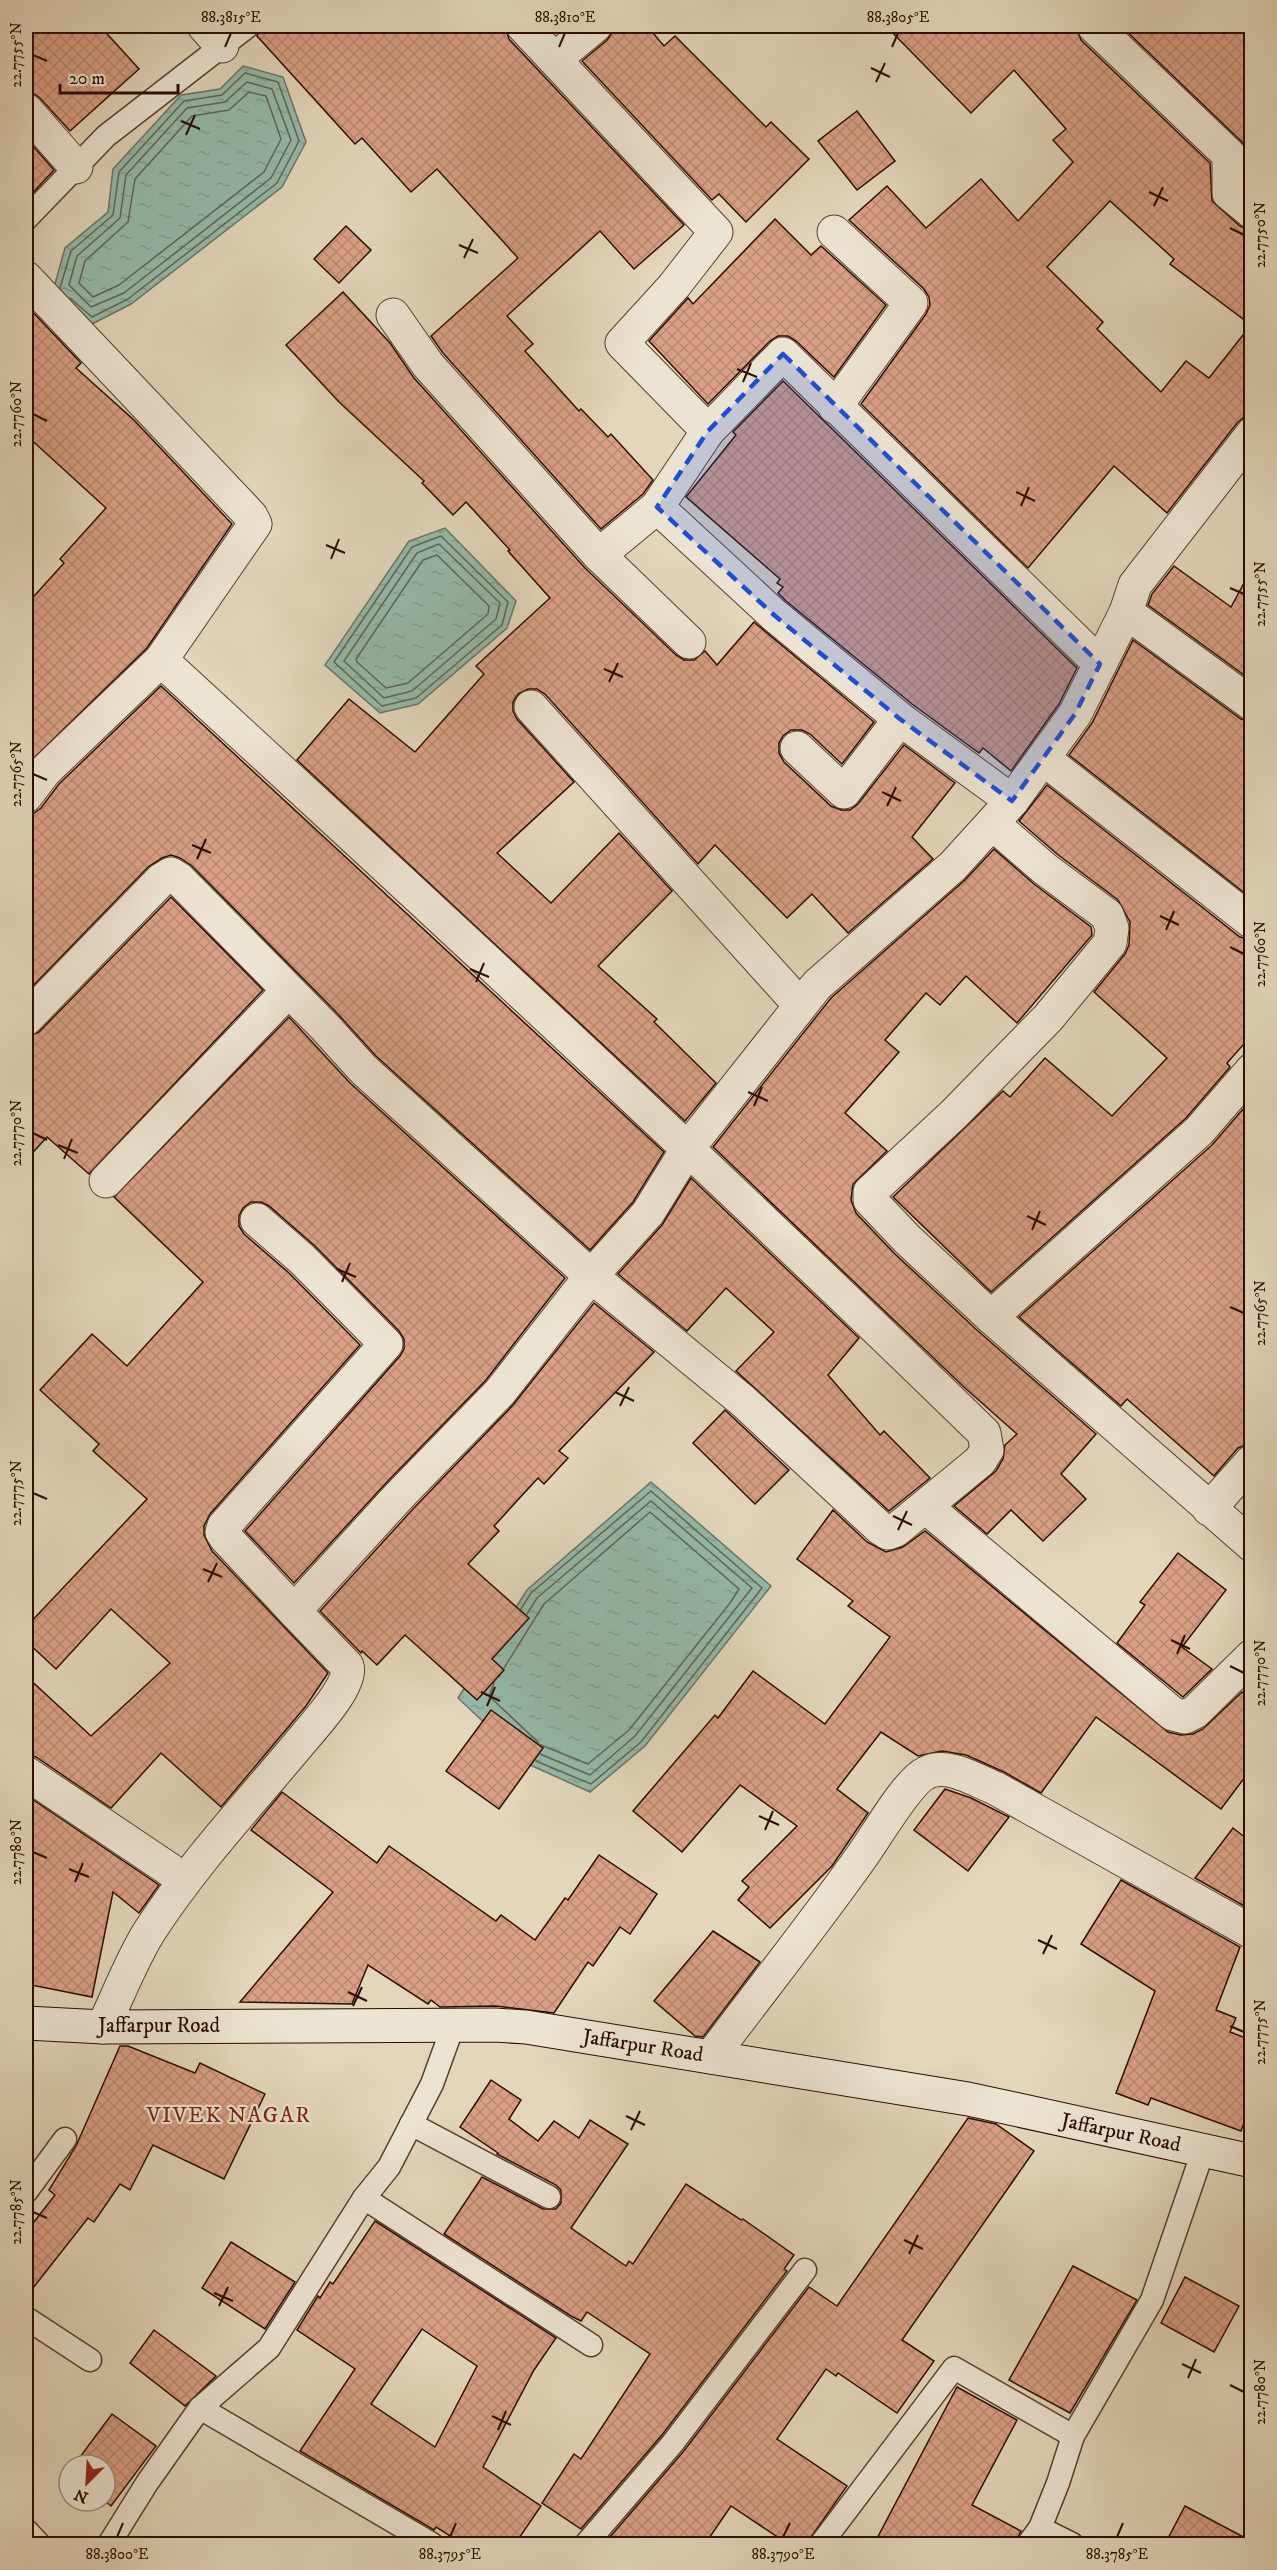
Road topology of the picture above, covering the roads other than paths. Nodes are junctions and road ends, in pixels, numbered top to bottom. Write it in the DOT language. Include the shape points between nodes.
graph roads {
  1 [pos="248,26"];
  2 [pos="523,26"];
  3 [pos="595,26"];
  4 [pos="1094,26"];
  5 [pos="213,36"];
  6 [pos="555,59"];
  7 [pos="26,110"];
  8 [pos="76,167"];
  9 [pos="1251,212"];
  10 [pos="26,219"];
  11 [pos="834,232"];
  12 [pos="26,278"];
  13 [pos="393,315"];
  14 [pos="835,407"];
  15 [pos="708,431"];
  16 [pos="1251,434"];
  17 [pos="657,507"];
  18 [pos="599,555"];
  19 [pos="1126,612"];
  20 [pos="689,642"];
  21 [pos="161,660"];
  22 [pos="1100,663"];
  23 [pos="1251,704"];
  24 [pos="531,707"];
  25 [pos="900,719"];
  26 [pos="797,748"];
  27 [pos="1044,759"];
  28 [pos="32,774"];
  29 [pos="1002,813"];
  30 [pos="1251,922"];
  31 [pos="288,991"];
  32 [pos="800,1005"];
  33 [pos="26,1019"];
  34 [pos="1251,1070"];
  35 [pos="688,1148"];
  36 [pos="106,1181"];
  37 [pos="257,1220"];
  38 [pos="591,1276"];
  39 [pos="991,1317"];
  40 [pos="1251,1461"];
  41 [pos="926,1507"];
  42 [pos="1209,1509"];
  43 [pos="1251,1545"];
  44 [pos="294,1611"];
  45 [pos="1251,1656"];
  46 [pos="26,1773"];
  47 [pos="185,1880"];
  48 [pos="1251,1932"];
  49 [pos="26,2023"];
  50 [pos="453,2026"];
  51 [pos="103,2027"];
  52 [pos="711,2057"];
  53 [pos="411,2124"];
  54 [pos="65,2139"];
  55 [pos="1203,2151"];
  56 [pos="1251,2161"];
  57 [pos="26,2192"];
  58 [pos="549,2197"];
  59 [pos="364,2198"];
  60 [pos="805,2270"];
  61 [pos="26,2318"];
  62 [pos="591,2345"];
  63 [pos="90,2360"];
  64 [pos="200,2408"];
  65 [pos="1073,2436"];
  66 [pos="26,2530"];
  67 [pos="1034,2536"];
  68 [pos="39,2544"];
  69 [pos="109,2544"];
  70 [pos="432,2544"];
  71 [pos="586,2544"];
  72 [pos="821,2544"];
  73 [pos="1072,2544"];
  1 -- 5 [label="lane"];
  2 -- 6 [label="street"];
  3 -- 6 [label="street"];
  4 -- 9 [label="street" via="1229,155 1229,193"];
  5 -- 8 [label="lane"];
  6 -- 15 [label="street" via="716,232 622,343"];
  7 -- 8 [label="street"];
  8 -- 10 [label="lane"];
  11 -- 14 [label="street" via="911,303"];
  12 -- 21 [label="street" via="255,524"];
  13 -- 18 [label="street" via="429,365"];
  14 -- 15 [label="street" via="783,354"];
  14 -- 22 [label="street"];
  15 -- 17 [label="street"];
  16 -- 19 [label="street" via="1135,585"];
  17 -- 18 [label="street"];
  17 -- 25 [label="street" via="774,615"];
  18 -- 20 [label="street"];
  19 -- 22 [label="street"];
  19 -- 23 [label="street"];
  21 -- 28 [label="street"];
  21 -- 35 [label="street"];
  22 -- 27 [label="street" via="1075,714"];
  24 -- 32 [label="street"];
  25 -- 26 [label="street" via="844,792"];
  25 -- 29 [label="street"];
  27 -- 29 [label="street"];
  27 -- 30 [label="street"];
  29 -- 32 [label="street" via="953,866 817,985"];
  29 -- 39 [label="street" via="1046,869 1107,915 1112,938 1048,1018 868,1196 907,1239"];
  31 -- 33 [label="street" via="171,874"];
  31 -- 36 [label="street"];
  31 -- 38 [label="street" via="363,1069"];
  32 -- 35 [label="street"];
  34 -- 39 [label="street" via="1199,1131"];
  35 -- 38 [label="street" via="648,1213"];
  35 -- 41 [label="street" via="984,1433 987,1450 980,1461"];
  37 -- 44 [label="street" via="302,1259 386,1344 224,1526 222,1532"];
  38 -- 41 [label="street" via="743,1401 880,1528 888,1533 896,1530"];
  38 -- 44 [label="street" via="500,1392"];
  39 -- 42 [label="street"];
  40 -- 42 [label="street"];
  41 -- 45 [label="street" via="1173,1714 1185,1718 1195,1712"];
  42 -- 43 [label="street"];
  44 -- 47 [label="street" via="347,1666 346,1681 325,1712"];
  46 -- 47 [label="street"];
  47 -- 51 [label="street" via="148,1934"];
  48 -- 52 [label="street" via="995,1788 951,1770 937,1769 913,1783"];
  49 -- 51 [label="street, Jaffarpur Road"];
  50 -- 51 [label="street, Jaffarpur Road"];
  50 -- 52 [label="street, Jaffarpur Road" via="526,2027"];
  50 -- 53 [label="lane" via="432,2085"];
  52 -- 55 [label="street, Jaffarpur Road" via="968,2099"];
  53 -- 58 [label="lane"];
  53 -- 59 [label="lane" via="389,2167"];
  54 -- 57 [label="lane"];
  55 -- 56 [label="street, Jaffarpur Road"];
  55 -- 65 [label="lane" via="1152,2300"];
  59 -- 62 [label="lane"];
  59 -- 64 [label="lane" via="269,2348"];
  60 -- 71 [label="lane" via="672,2444"];
  61 -- 63 [label="lane"];
  64 -- 69 [label="lane"];
  64 -- 70 [label="lane"];
  65 -- 67 [label="lane" via="1058,2483"];
  65 -- 72 [label="lane" via="954,2368"];
  66 -- 68 [label="lane"];
  67 -- 73 [label="lane"];
}
